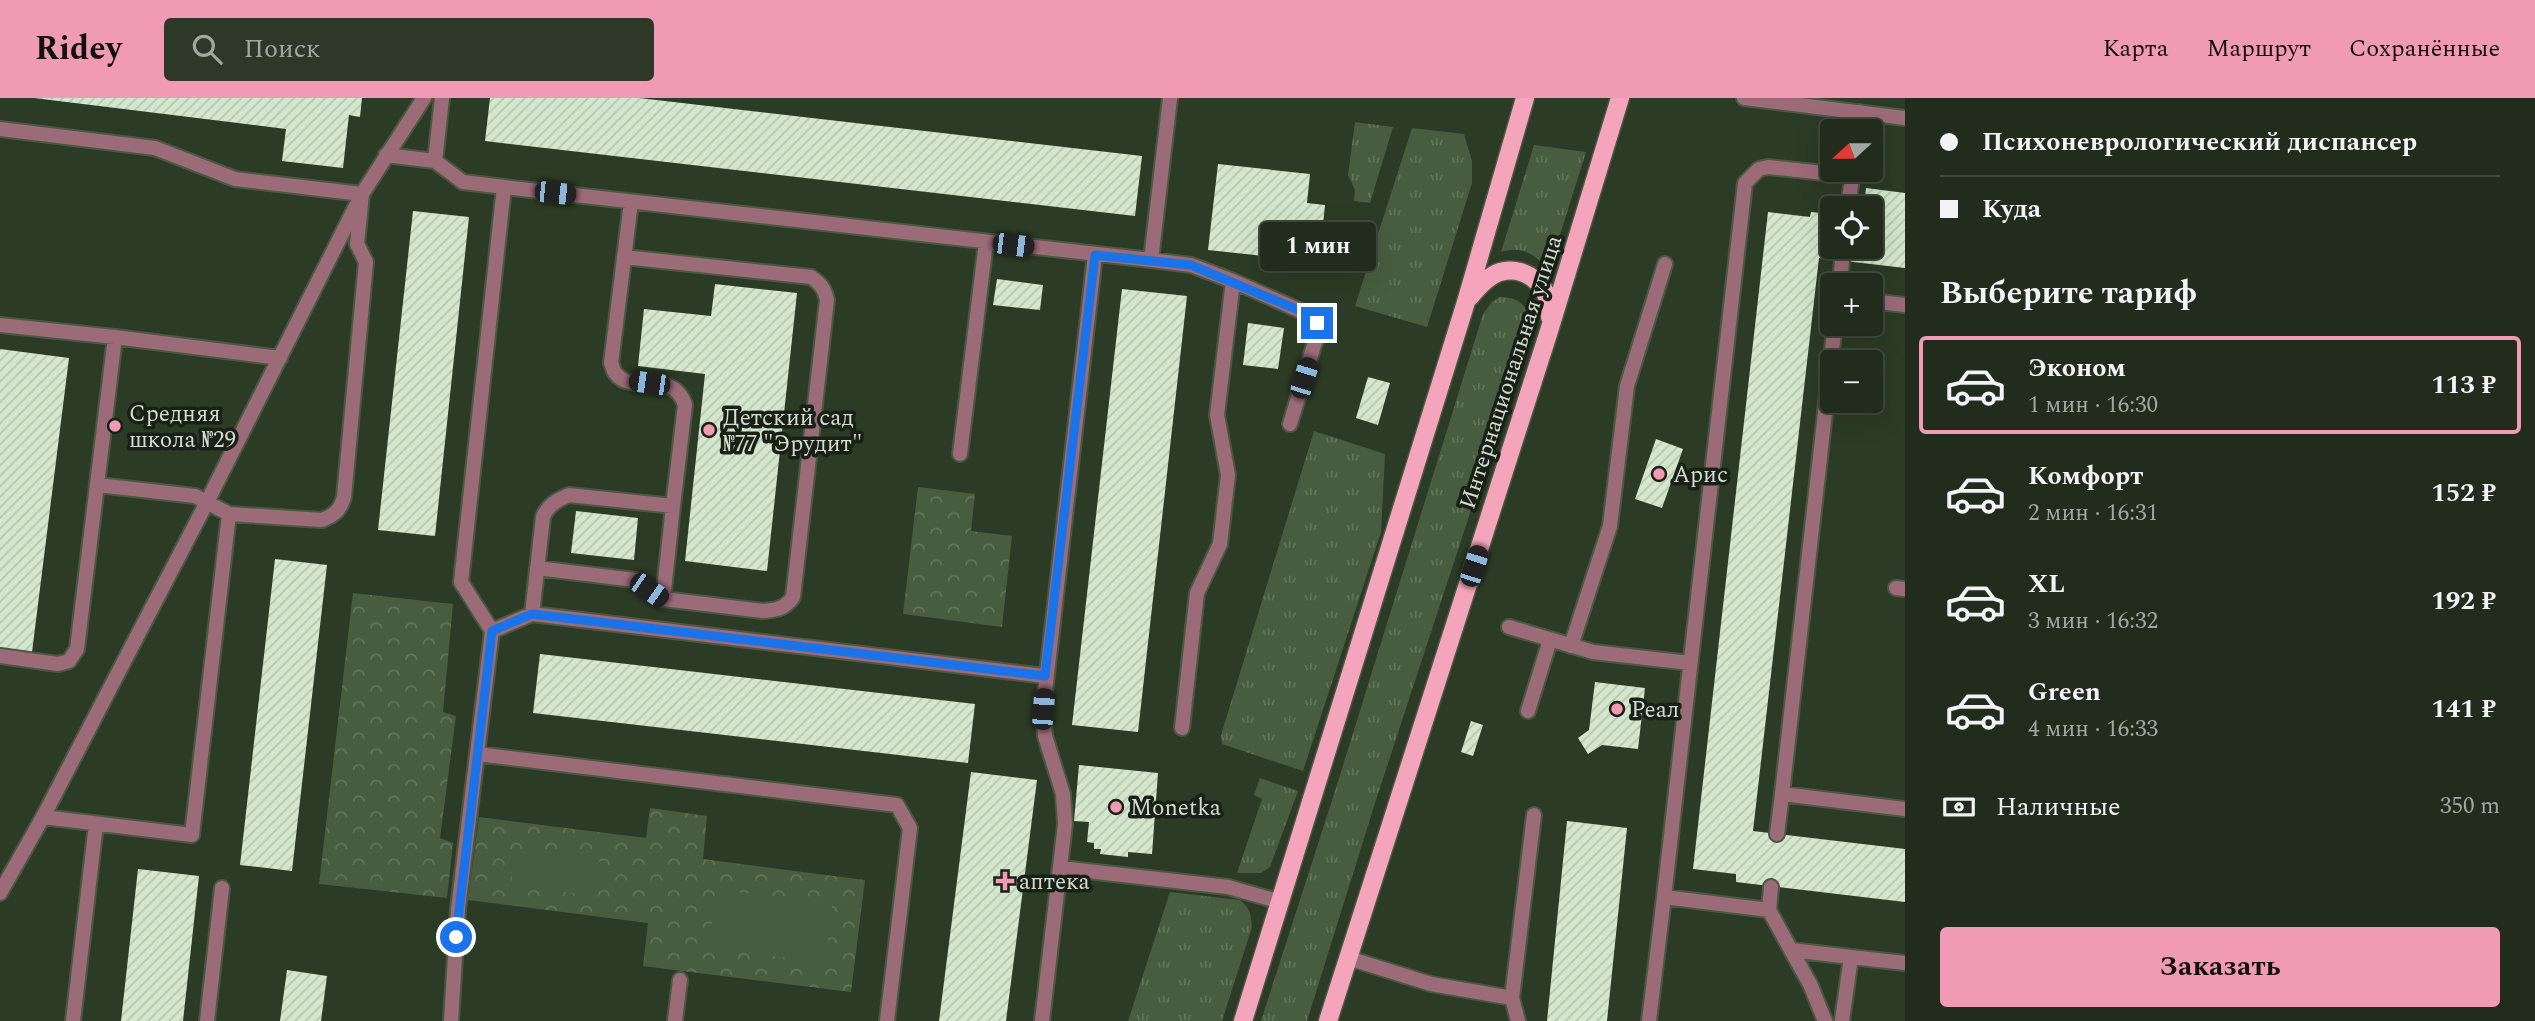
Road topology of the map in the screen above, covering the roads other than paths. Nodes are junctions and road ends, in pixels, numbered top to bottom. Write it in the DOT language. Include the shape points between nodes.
graph roads {
  1 [pos="424,98"];
  2 [pos="442,98"];
  3 [pos="1170,98"];
  4 [pos="1525,98"];
  5 [pos="1620,98"];
  6 [pos="1744,98"];
  7 [pos="1859,112"];
  8 [pos="1905,118"];
  9 [pos="1858,119"];
  10 [pos="0,129"];
  11 [pos="386,155"];
  12 [pos="435,160"];
  13 [pos="1820,171"];
  14 [pos="504,187"];
  15 [pos="362,194"];
  16 [pos="631,202"];
  17 [pos="986,242"];
  18 [pos="1095,255"];
  19 [pos="624,257"];
  20 [pos="1151,260"];
  21 [pos="1842,261"];
  22 [pos="1665,264"];
  23 [pos="1841,273"];
  24 [pos="1233,281"];
  25 [pos="1466,302"];
  26 [pos="1883,302"];
  27 [pos="1905,304"];
  28 [pos="0,326"];
  29 [pos="1549,331"];
  30 [pos="1834,336"];
  31 [pos="116,337"];
  32 [pos="280,358"];
  33 [pos="1290,424"];
  34 [pos="960,454"];
  35 [pos="98,485"];
  36 [pos="207,502"];
  37 [pos="673,506"];
  38 [pos="229,514"];
  39 [pos="537,568"];
  40 [pos="663,599"];
  41 [pos="532,614"];
  42 [pos="1509,627"];
  43 [pos="492,631"];
  44 [pos="1550,640"];
  45 [pos="1571,646"];
  46 [pos="0,656"];
  47 [pos="1690,663"];
  48 [pos="1045,676"];
  49 [pos="1528,711"];
  50 [pos="1182,728"];
  51 [pos="477,754"];
  52 [pos="1782,794"];
  53 [pos="1905,809"];
  54 [pos="1534,816"];
  55 [pos="43,817"];
  56 [pos="96,824"];
  57 [pos="1777,834"];
  58 [pos="1060,868"];
  59 [pos="1771,887"];
  60 [pos="222,888"];
  61 [pos="0,893"];
  62 [pos="1664,897"];
  63 [pos="1281,902"];
  64 [pos="1769,910"];
  65 [pos="1791,950"];
  66 [pos="1851,957"];
  67 [pos="1348,958"];
  68 [pos="1905,963"];
  69 [pos="680,980"];
  70 [pos="1512,998"];
  71 [pos="73,1021"];
  72 [pos="207,1021"];
  73 [pos="451,1021"];
  74 [pos="674,1021"];
  75 [pos="887,1021"];
  76 [pos="1042,1021"];
  77 [pos="1243,1021"];
  78 [pos="1328,1021"];
  79 [pos="1518,1021"];
  80 [pos="1649,1021"];
  81 [pos="1825,1021"];
  82 [pos="1842,1021"];
  1 -- 11 [label="street"];
  2 -- 12 [label="street"];
  3 -- 20 [label="street"];
  4 -- 25 [label="main road"];
  5 -- 29 [label="main road, Интернациональная улица"];
  6 -- 7 [label="street"];
  7 -- 8 [label="street"];
  7 -- 9 [label="street"];
  10 -- 15 [label="street" via="155,148 235,179"];
  11 -- 12 [label="street"];
  11 -- 15 [label="street"];
  12 -- 14 [label="street" via="463,182"];
  13 -- 47 [label="street" via="1768,167 1745,183"];
  14 -- 16 [label="street"];
  14 -- 43 [label="street" via="461,582"];
  15 -- 32 [label="street"];
  15 -- 38 [label="street" via="357,244 366,262 341,509 322,520"];
  16 -- 17 [label="street"];
  16 -- 19 [label="street"];
  17 -- 18 [label="street"];
  17 -- 34 [label="street"];
  18 -- 20 [label="street"];
  18 -- 48 [label="street"];
  19 -- 37 [label="street" via="611,363 624,380 674,387 681,394 685,405"];
  19 -- 40 [label="street" via="811,277 821,284 827,300 793,597 777,610 763,611"];
  20 -- 24 [label="street" via="1191,265"];
  21 -- 23 [label="street"];
  22 -- 45 [label="street" via="1627,386 1610,526"];
  24 -- 33 [label="street" via="1310,315 1317,323"];
  24 -- 50 [label="street" via="1217,415 1228,475 1220,544 1197,593"];
  25 -- 29 [label="main road" via="1492,276 1519,272 1532,277 1546,292 1551,310"];
  25 -- 63 [label="main road"];
  26 -- 27 [label="street"];
  28 -- 31 [label="street"];
  29 -- 67 [label="main road, Интернациональная улица"];
  30 -- 52 [label="street"];
  31 -- 32 [label="street"];
  31 -- 35 [label="street"];
  32 -- 36 [label="street"];
  35 -- 36 [label="street" via="195,496"];
  35 -- 46 [label="street" via="77,649 69,660 58,664"];
  36 -- 38 [label="street"];
  36 -- 55 [label="street"];
  37 -- 39 [label="street" via="569,495 557,500 543,517"];
  37 -- 40 [label="street"];
  38 -- 56 [label="street" via="192,835"];
  39 -- 40 [label="street" via="635,580"];
  39 -- 41 [label="street"];
  41 -- 43 [label="street"];
  41 -- 48 [label="street"];
  42 -- 44 [label="street"];
  43 -- 51 [label="street"];
  44 -- 45 [label="street"];
  44 -- 49 [label="street"];
  45 -- 47 [label="street"];
  47 -- 62 [label="street"];
  48 -- 58 [label="street" via="1045,736 1063,794"];
  51 -- 73 [label="street" via="458,909"];
  51 -- 75 [label="street" via="897,804 910,828"];
  52 -- 53 [label="street"];
  52 -- 57 [label="street"];
  54 -- 70 [label="street"];
  55 -- 56 [label="street"];
  55 -- 61 [label="street"];
  56 -- 71 [label="street"];
  58 -- 63 [label="street" via="1228,887"];
  58 -- 76 [label="street"];
  59 -- 64 [label="street"];
  60 -- 72 [label="street"];
  62 -- 64 [label="street"];
  62 -- 80 [label="street"];
  63 -- 77 [label="main road"];
  64 -- 65 [label="street"];
  65 -- 66 [label="street"];
  65 -- 81 [label="street"];
  66 -- 68 [label="street"];
  66 -- 82 [label="street"];
  67 -- 70 [label="street" via="1440,986"];
  67 -- 78 [label="main road, Интернациональная улица"];
  69 -- 74 [label="street"];
  70 -- 79 [label="street"];
}
